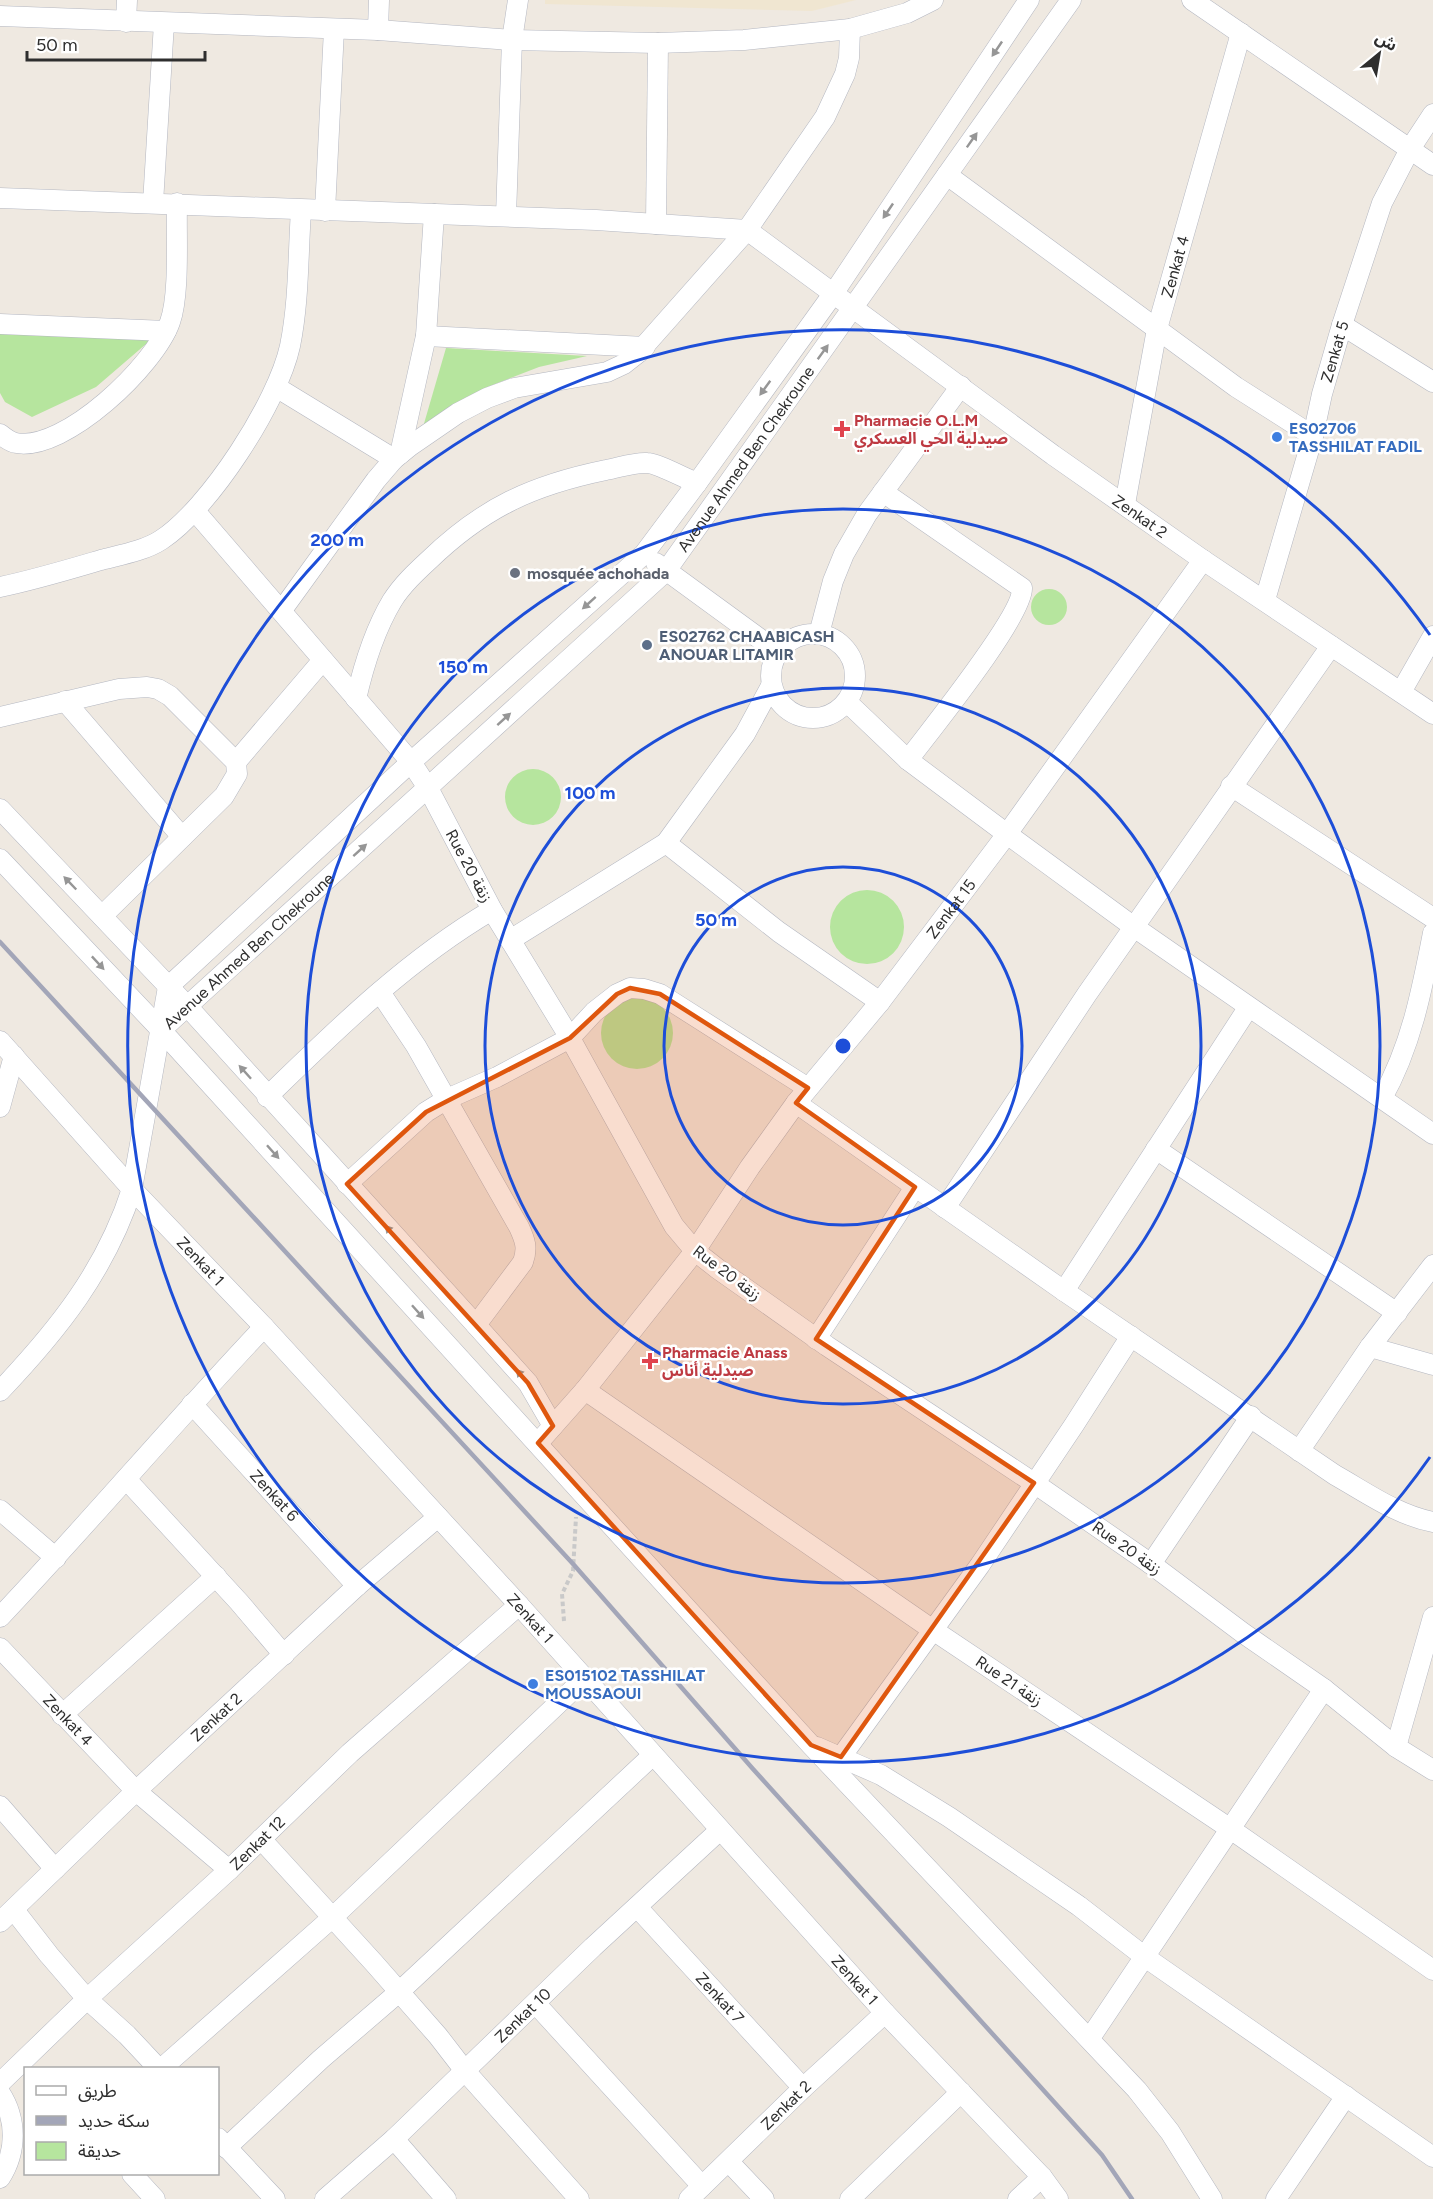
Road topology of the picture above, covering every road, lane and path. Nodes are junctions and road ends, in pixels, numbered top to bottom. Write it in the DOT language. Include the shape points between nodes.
graph roads {
  1 [pos="127,0"];
  2 [pos="379,0"];
  3 [pos="518,0"];
  4 [pos="933,0"];
  5 [pos="1029,0"];
  6 [pos="1071,0"];
  7 [pos="1192,0"];
  8 [pos="0,16"];
  9 [pos="126,21"];
  10 [pos="164,23"];
  11 [pos="334,29"];
  12 [pos="850,29"];
  13 [pos="378,30"];
  14 [pos="1241,33"];
  15 [pos="512,40"];
  16 [pos="658,42"];
  17 [pos="1433,114"];
  18 [pos="1410,149"];
  19 [pos="1433,165"];
  20 [pos="947,176"];
  21 [pos="0,198"];
  22 [pos="153,202"];
  23 [pos="177,203"];
  24 [pos="301,210"];
  25 [pos="325,211"];
  26 [pos="434,214"];
  27 [pos="506,216"];
  28 [pos="656,224"];
  29 [pos="747,230"];
  30 [pos="833,294"];
  31 [pos="854,309"];
  32 [pos="0,324"];
  33 [pos="1342,325"];
  34 [pos="1157,329"];
  35 [pos="166,331"];
  36 [pos="426,336"];
  37 [pos="645,346"];
  38 [pos="1433,382"];
  39 [pos="961,386"];
  40 [pos="276,387"];
  41 [pos="0,434"];
  42 [pos="1313,436"];
  43 [pos="397,457"];
  44 [pos="697,483"];
  45 [pos="883,492"];
  46 [pos="1125,504"];
  47 [pos="195,511"];
  48 [pos="644,554"];
  49 [pos="1203,561"];
  50 [pos="666,571"];
  51 [pos="0,587"];
  52 [pos="1265,600"];
  53 [pos="282,610"];
  54 [pos="819,634"];
  55 [pos="1433,636"];
  56 [pos="1331,646"];
  57 [pos="778,652"];
  58 [pos="323,660"];
  59 [pos="771,686"];
  60 [pos="1401,692"];
  61 [pos="356,699"];
  62 [pos="65,701"];
  63 [pos="847,702"];
  64 [pos="1433,714"];
  65 [pos="0,717"];
  66 [pos="908,760"];
  67 [pos="236,762"];
  68 [pos="411,762"];
  69 [pos="1232,786"];
  70 [pos="428,788"];
  71 [pos="0,809"];
  72 [pos="1007,834"];
  73 [pos="182,837"];
  74 [pos="666,843"];
  75 [pos="0,859"];
  76 [pos="492,910"];
  77 [pos="102,916"];
  78 [pos="1433,918"];
  79 [pos="1134,927"];
  80 [pos="1433,933"];
  81 [pos="510,940"];
  82 [pos="168,987"];
  83 [pos="380,992"];
  84 [pos="880,1002"];
  85 [pos="188,1008"];
  86 [pos="1248,1008"];
  87 [pos="161,1030"];
  88 [pos="570,1038"];
  89 [pos="0,1041"];
  90 [pos="14,1056"];
  91 [pos="802,1095"];
  92 [pos="267,1097"];
  93 [pos="1382,1098"];
  94 [pos="447,1099"];
  95 [pos="0,1107"];
  96 [pos="1433,1134"];
  97 [pos="1156,1149"];
  98 [pos="347,1184"];
  99 [pos="915,1187"];
  100 [pos="132,1189"];
  101 [pos="945,1208"];
  102 [pos="695,1251"];
  103 [pos="1433,1265"];
  104 [pos="1064,1291"];
  105 [pos="1397,1313"];
  106 [pos="476,1325"];
  107 [pos="264,1327"];
  108 [pos="1131,1336"];
  109 [pos="816,1339"];
  110 [pos="1370,1347"];
  111 [pos="1433,1365"];
  112 [pos="585,1390"];
  113 [pos="0,1391"];
  114 [pos="192,1404"];
  115 [pos="1251,1416"];
  116 [pos="553,1426"];
  117 [pos="538,1443"];
  118 [pos="1299,1451"];
  119 [pos="126,1479"];
  120 [pos="1034,1483"];
  121 [pos="578,1488"];
  122 [pos="0,1510"];
  123 [pos="438,1517"];
  124 [pos="1433,1522"];
  125 [pos="56,1558"];
  126 [pos="1150,1564"];
  127 [pos="216,1576"];
  128 [pos="357,1586"];
  129 [pos="519,1605"];
  130 [pos="0,1617"];
  131 [pos="1433,1617"];
  132 [pos="933,1630"];
  133 [pos="0,1648"];
  134 [pos="284,1655"];
  135 [pos="566,1658"];
  136 [pos="584,1678"];
  137 [pos="1324,1689"];
  138 [pos="62,1715"];
  139 [pos="811,1745"];
  140 [pos="1396,1747"];
  141 [pos="653,1755"];
  142 [pos="841,1757"];
  143 [pos="1433,1770"];
  144 [pos="136,1791"];
  145 [pos="0,1806"];
  146 [pos="1229,1828"];
  147 [pos="720,1830"];
  148 [pos="261,1839"];
  149 [pos="55,1869"];
  150 [pos="229,1870"];
  151 [pos="637,1907"];
  152 [pos="7,1916"];
  153 [pos="333,1917"];
  154 [pos="1144,1957"];
  155 [pos="1433,1970"];
  156 [pos="399,1992"];
  157 [pos="87,1998"];
  158 [pos="537,2004"];
  159 [pos="885,2013"];
  160 [pos="1090,2038"];
  161 [pos="159,2067"];
  162 [pos="161,2067"];
  163 [pos="465,2071"];
  164 [pos="0,2084"];
  165 [pos="803,2088"];
  166 [pos="961,2092"];
  167 [pos="0,2093"];
  168 [pos="1346,2096"];
  169 [pos="394,2139"];
  170 [pos="222,2143"];
  171 [pos="1433,2157"];
  172 [pos="729,2162"];
  173 [pos="133,2175"];
  174 [pos="1042,2177"];
  175 [pos="0,2178"];
  176 [pos="695,2193"];
  177 [pos="154,2199"];
  178 [pos="275,2199"];
  179 [pos="325,2199"];
  180 [pos="446,2199"];
  181 [pos="579,2199"];
  182 [pos="764,2199"];
  183 [pos="850,2199"];
  184 [pos="1018,2199"];
  185 [pos="1058,2199"];
  186 [pos="1212,2199"];
  187 [pos="1276,2199"];
  1 -- 9 [label="street"];
  2 -- 13 [label="street"];
  3 -- 15 [label="street"];
  4 -- 12 [label="street" via="907,13"];
  5 -- 30 [label="street, Avenue Ahmed Ben Chekroune, one-way"];
  20 -- 6 [label="street, Avenue Ahmed Ben Chekroune, one-way"];
  7 -- 14 [label="street"];
  8 -- 9 [label="street"];
  9 -- 10 [label="street"];
  10 -- 11 [label="street"];
  10 -- 22 [label="street"];
  11 -- 13 [label="street"];
  11 -- 25 [label="street"];
  12 -- 16 [label="street" via="744,40"];
  12 -- 29 [label="street" via="845,74 829,108"];
  13 -- 15 [label="street"];
  14 -- 18 [label="street"];
  14 -- 34 [label="street, Zenkat 4"];
  15 -- 16 [label="street"];
  15 -- 27 [label="street"];
  16 -- 28 [label="street"];
  17 -- 18 [label="street, Zenkat 5"];
  18 -- 19 [label="street"];
  18 -- 33 [label="street, Zenkat 5" via="1382,203"];
  20 -- 31 [label="street, Avenue Ahmed Ben Chekroune"];
  20 -- 34 [label="street"];
  21 -- 22 [label="street"];
  22 -- 23 [label="street"];
  23 -- 24 [label="street"];
  23 -- 35 [label="street" via="174,306"];
  24 -- 25 [label="street"];
  24 -- 40 [label="street" via="293,326"];
  25 -- 26 [label="street"];
  26 -- 27 [label="street"];
  26 -- 36 [label="street"];
  27 -- 28 [label="street"];
  28 -- 29 [label="street"];
  29 -- 30 [label="street, Zenkat 2"];
  29 -- 37 [label="street"];
  30 -- 31 [label="street, Zenkat 2"];
  30 -- 44 [label="street, Avenue Ahmed Ben Chekroune, one-way"];
  31 -- 39 [label="street, Zenkat 2"];
  50 -- 31 [label="street, Avenue Ahmed Ben Chekroune, one-way"];
  32 -- 35 [label="street"];
  33 -- 38 [label="street"];
  33 -- 42 [label="street, Zenkat 5"];
  34 -- 42 [label="street" via="1236,387"];
  34 -- 46 [label="street, Zenkat 4"];
  35 -- 41 [label="street" via="154,353 118,392 66,430 18,444"];
  36 -- 37 [label="street"];
  36 -- 43 [label="street"];
  37 -- 43 [label="street" via="607,372 514,388 487,398 458,413"];
  39 -- 45 [label="street"];
  39 -- 46 [label="street, Zenkat 2"];
  40 -- 43 [label="street"];
  40 -- 47 [label="street" via="213,490"];
  42 -- 52 [label="street, Zenkat 5"];
  43 -- 53 [label="street"];
  44 -- 48 [label="street, Avenue Ahmed Ben Chekroune"];
  44 -- 61 [label="street" via="648,462 545,485 480,518 444,546 393,599 375,633"];
  45 -- 54 [label="street" via="844,554"];
  45 -- 66 [label="street" via="1022,588 1021,599 995,644"];
  46 -- 49 [label="street, Zenkat 2"];
  47 -- 51 [label="street" via="161,541 139,550"];
  47 -- 53 [label="street, Rue 20 زنقة"];
  48 -- 50 [label="street"];
  48 -- 68 [label="street, Avenue Ahmed Ben Chekroune, one-way"];
  49 -- 52 [label="street, Zenkat 2"];
  49 -- 72 [label="street, Zenkat 15"];
  50 -- 57 [label="street"];
  70 -- 50 [label="street, Avenue Ahmed Ben Chekroune, one-way"];
  52 -- 56 [label="street, Zenkat 2"];
  53 -- 58 [label="street, Rue 20 زنقة"];
  54 -- 57 [label="street" via="789,641"];
  54 -- 63 [label="street" via="839,643 852,660 855,682"];
  55 -- 60 [label="street"];
  56 -- 60 [label="street, Zenkat 2"];
  56 -- 69 [label="street"];
  57 -- 59 [label="street"];
  58 -- 61 [label="street, Rue 20 زنقة"];
  58 -- 67 [label="street"];
  59 -- 63 [label="street" via="783,706 804,718 828,716"];
  59 -- 74 [label="street" via="745,734"];
  60 -- 64 [label="street, Zenkat 2"];
  61 -- 68 [label="street, Rue 20 زنقة"];
  62 -- 65 [label="street"];
  62 -- 67 [label="street" via="119,689 158,689 170,696"];
  62 -- 73 [label="street"];
  63 -- 66 [label="street"];
  66 -- 72 [label="street"];
  67 -- 73 [label="street" via="237,774 230,787"];
  68 -- 70 [label="street, Rue 20 زنقة"];
  68 -- 82 [label="street, Avenue Ahmed Ben Chekroune"];
  69 -- 78 [label="street"];
  69 -- 79 [label="street"];
  70 -- 76 [label="street, Rue 20 زنقة"];
  85 -- 70 [label="street, Avenue Ahmed Ben Chekroune, one-way"];
  77 -- 71 [label="street, one-way"];
  72 -- 79 [label="street"];
  72 -- 84 [label="street, Zenkat 15"];
  73 -- 77 [label="street"];
  74 -- 81 [label="street"];
  74 -- 84 [label="street" via="779,932"];
  75 -- 87 [label="street, one-way"];
  76 -- 81 [label="street, Rue 20 زنقة"];
  76 -- 83 [label="street" via="445,939"];
  77 -- 82 [label="street"];
  79 -- 86 [label="street"];
  79 -- 101 [label="street"];
  80 -- 93 [label="street" via="1409,1038"];
  81 -- 88 [label="street, Rue 20 زنقة"];
  82 -- 85 [label="street"];
  82 -- 87 [label="street, Avenue Ahmed Ben Chekroune"];
  83 -- 92 [label="street"];
  83 -- 94 [label="street"];
  84 -- 91 [label="street, Zenkat 15"];
  85 -- 87 [label="street, Avenue Ahmed Ben Chekroune"];
  92 -- 85 [label="street, one-way"];
  86 -- 93 [label="street"];
  86 -- 97 [label="street"];
  87 -- 100 [label="street"];
  87 -- 117 [label="street, one-way"];
  88 -- 91 [label="street" via="617,994 630,988 644,988 701,1018"];
  88 -- 94 [label="street"];
  88 -- 102 [label="street, Rue 20 زنقة" via="674,1226"];
  89 -- 90 [label="street, Zenkat 1"];
  90 -- 95 [label="street"];
  90 -- 100 [label="street, Zenkat 1"];
  91 -- 99 [label="street"];
  91 -- 102 [label="street, Zenkat 15"];
  92 -- 98 [label="street"];
  93 -- 96 [label="street"];
  94 -- 98 [label="street"];
  94 -- 106 [label="street" via="526,1242 523,1262"];
  97 -- 104 [label="street"];
  97 -- 105 [label="street"];
  106 -- 98 [label="street, one-way"];
  99 -- 101 [label="street"];
  99 -- 109 [label="street"];
  100 -- 107 [label="street, Zenkat 1"];
  100 -- 113 [label="street" via="107,1250 72,1309"];
  101 -- 104 [label="street"];
  102 -- 109 [label="street, Rue 20 زنقة"];
  102 -- 112 [label="street, Zenkat 15"];
  103 -- 105 [label="street"];
  104 -- 108 [label="street"];
  105 -- 110 [label="street"];
  116 -- 106 [label="street, one-way" via="528,1383"];
  107 -- 114 [label="street"];
  107 -- 123 [label="street, Zenkat 1"];
  108 -- 115 [label="street"];
  108 -- 120 [label="street"];
  109 -- 120 [label="street, Rue 20 زنقة"];
  110 -- 111 [label="street"];
  110 -- 118 [label="street"];
  112 -- 116 [label="street, Zenkat 15"];
  112 -- 132 [label="street, Rue 21 زنقة"];
  114 -- 119 [label="street"];
  114 -- 128 [label="street, Zenkat 6"];
  115 -- 118 [label="street"];
  115 -- 126 [label="street"];
  116 -- 117 [label="street, Zenkat 15"];
  117 -- 121 [label="street"];
  118 -- 124 [label="street" via="1382,1503"];
  119 -- 125 [label="street"];
  119 -- 127 [label="street"];
  120 -- 126 [label="street, Rue 20 زنقة"];
  120 -- 132 [label="street"];
  121 -- 135 [label="path" via="573,1571 562,1600"];
  121 -- 139 [label="street"];
  122 -- 125 [label="street"];
  123 -- 128 [label="street, Zenkat 2"];
  123 -- 129 [label="street, Zenkat 1"];
  125 -- 130 [label="street"];
  126 -- 137 [label="street, Rue 20 زنقة"];
  127 -- 134 [label="street"];
  127 -- 138 [label="street"];
  128 -- 134 [label="street, Zenkat 2"];
  129 -- 135 [label="street, Zenkat 1"];
  129 -- 148 [label="street, Zenkat 12" via="350,1754"];
  131 -- 140 [label="street"];
  132 -- 142 [label="street"];
  132 -- 146 [label="street, Rue 21 زنقة"];
  133 -- 138 [label="street, Zenkat 4"];
  134 -- 144 [label="street, Zenkat 2"];
  135 -- 136 [label="street, Zenkat 1"];
  136 -- 141 [label="street, Zenkat 1"];
  136 -- 153 [label="street"];
  137 -- 140 [label="street, Rue 20 زنقة"];
  137 -- 146 [label="street"];
  138 -- 144 [label="street, Zenkat 4"];
  139 -- 142 [label="street"];
  139 -- 160 [label="street"];
  140 -- 143 [label="street, Rue 20 زنقة"];
  141 -- 147 [label="street, Zenkat 1"];
  141 -- 156 [label="street"];
  142 -- 154 [label="street" via="881,1775 949,1817"];
  144 -- 149 [label="street, Zenkat 2"];
  144 -- 150 [label="street, Zenkat 4"];
  145 -- 149 [label="street"];
  146 -- 154 [label="street"];
  146 -- 155 [label="street, Rue 21 زنقة"];
  147 -- 151 [label="street, Zenkat 10"];
  147 -- 159 [label="street, Zenkat 1"];
  148 -- 150 [label="street, Zenkat 12"];
  148 -- 153 [label="street"];
  149 -- 152 [label="street, Zenkat 2"];
  150 -- 157 [label="street, Zenkat 12"];
  151 -- 158 [label="street, Zenkat 10"];
  151 -- 165 [label="street, Zenkat 7"];
  152 -- 157 [label="street"];
  153 -- 156 [label="street"];
  153 -- 162 [label="street"];
  154 -- 160 [label="street"];
  154 -- 168 [label="street"];
  156 -- 163 [label="street"];
  156 -- 170 [label="street"];
  157 -- 161 [label="street"];
  157 -- 164 [label="street, Zenkat 12"];
  158 -- 163 [label="street, Zenkat 10"];
  158 -- 176 [label="street"];
  159 -- 165 [label="street, Zenkat 2"];
  159 -- 166 [label="street, Zenkat 1"];
  160 -- 186 [label="street" via="1170,2132"];
  163 -- 169 [label="street, Zenkat 10"];
  163 -- 181 [label="street"];
  165 -- 172 [label="street, Zenkat 2"];
  166 -- 174 [label="street, Zenkat 1"];
  166 -- 183 [label="street"];
  167 -- 175 [label="street" via="10,2115 13,2135 10,2156"];
  168 -- 171 [label="street"];
  168 -- 187 [label="street"];
  169 -- 179 [label="street, Zenkat 10"];
  169 -- 180 [label="street"];
  170 -- 178 [label="street"];
  172 -- 176 [label="street, Zenkat 2"];
  172 -- 182 [label="street"];
  173 -- 177 [label="street"];
  174 -- 184 [label="street"];
  174 -- 185 [label="street, Zenkat 1"];
}
